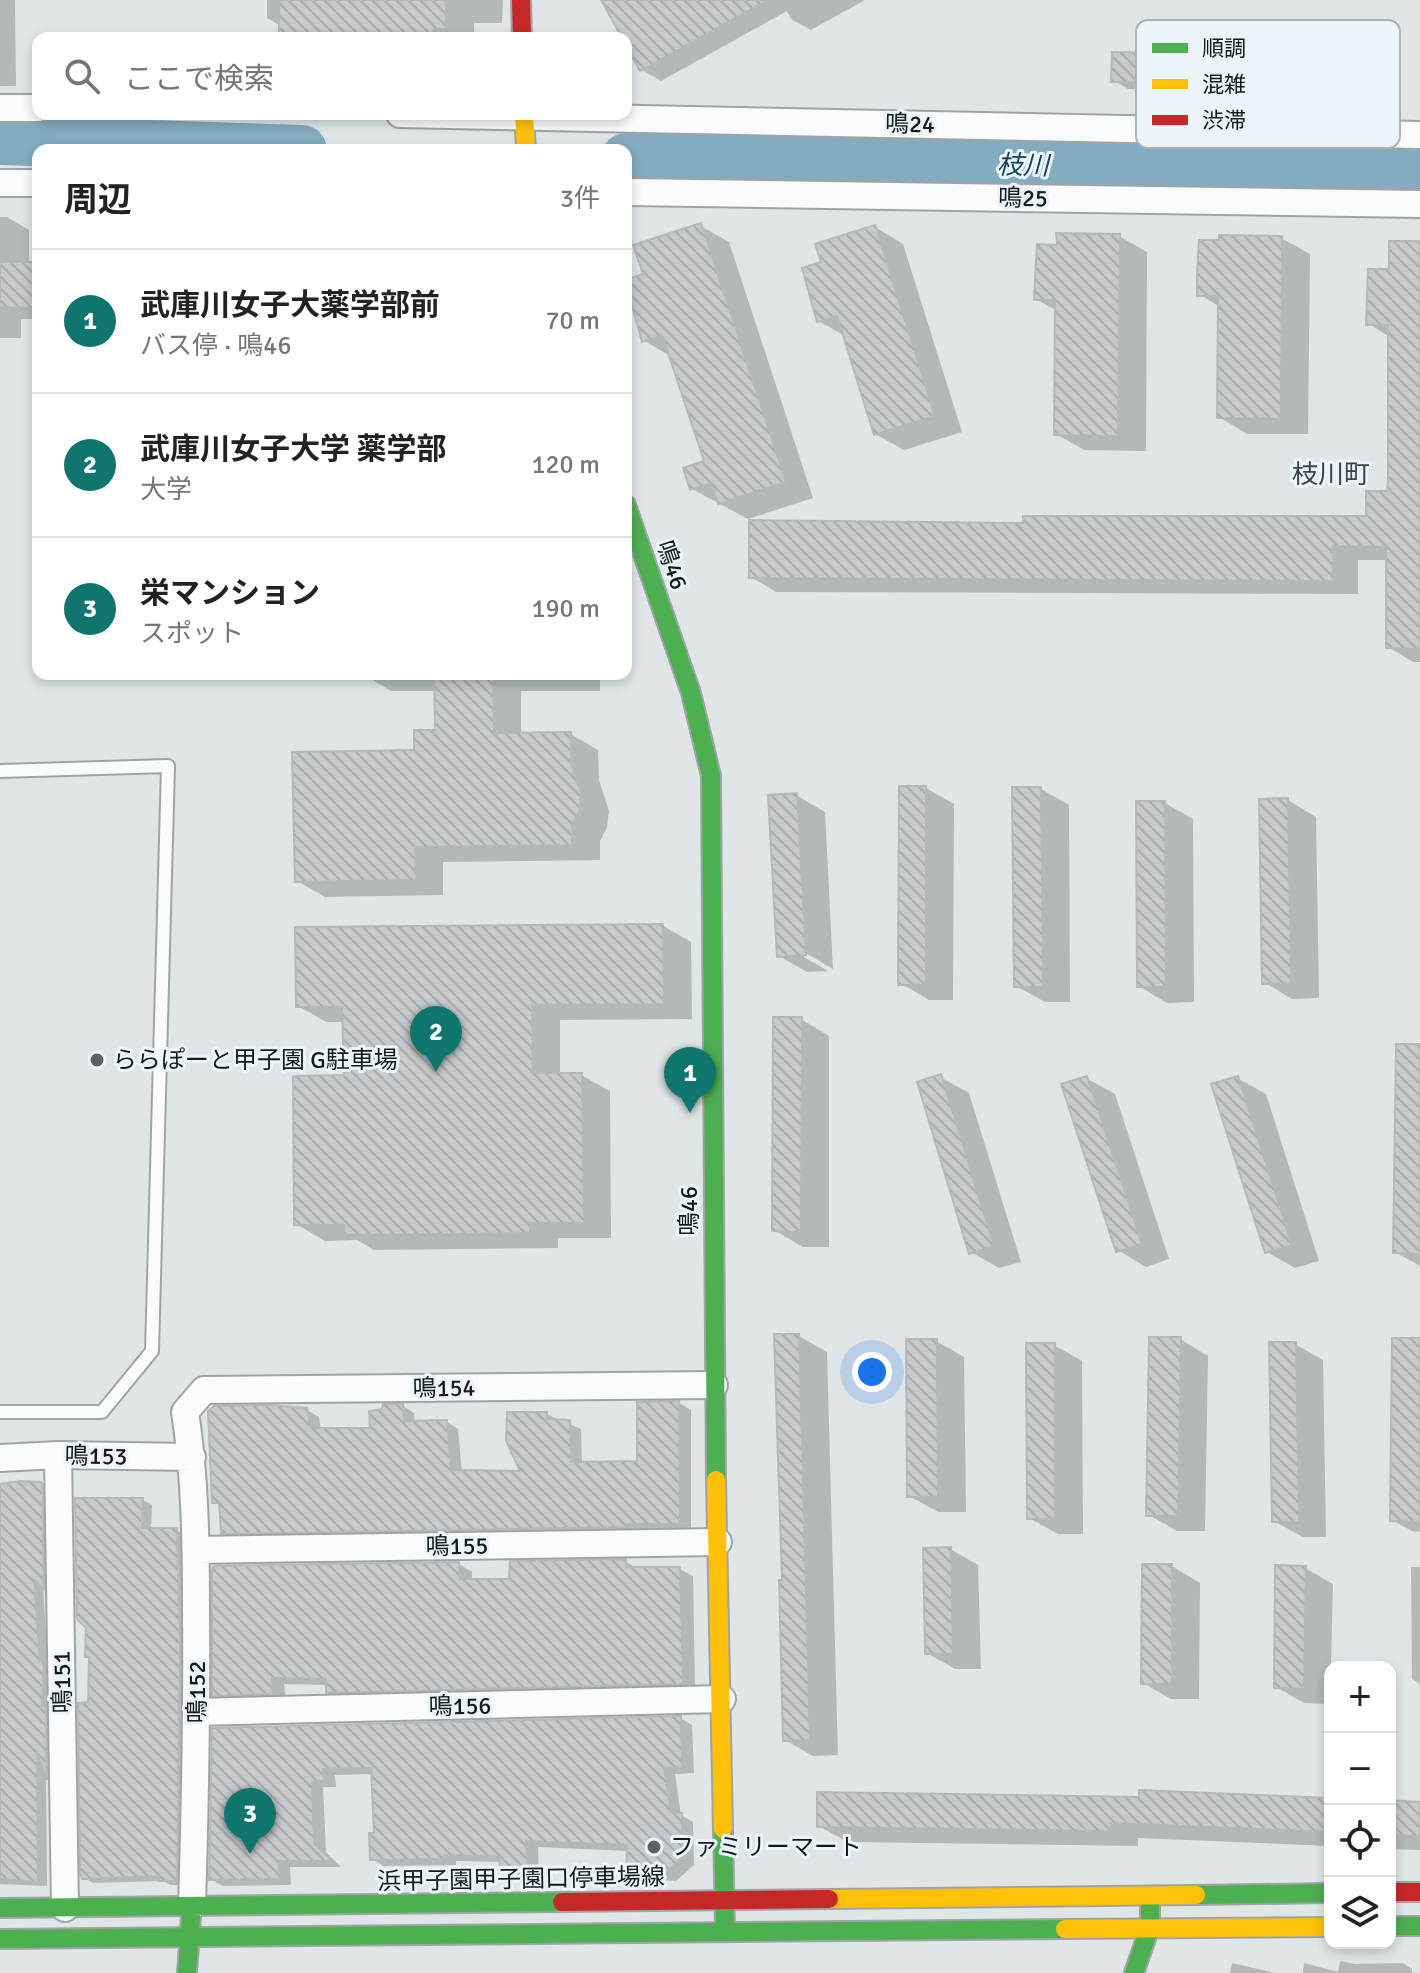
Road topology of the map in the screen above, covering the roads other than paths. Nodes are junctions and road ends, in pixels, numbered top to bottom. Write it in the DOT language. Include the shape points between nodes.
graph roads {
  1 [pos="521,0"];
  2 [pos="522,32"];
  3 [pos="0,108"];
  4 [pos="32,108"];
  5 [pos="632,117"];
  6 [pos="524,120"];
  7 [pos="1136,129"];
  8 [pos="1400,135"];
  9 [pos="1420,135"];
  10 [pos="526,144"];
  11 [pos="0,183"];
  12 [pos="32,183"];
  13 [pos="632,192"];
  14 [pos="1420,204"];
  15 [pos="632,522"];
  16 [pos="0,771"];
  17 [pos="714,1385"];
  18 [pos="0,1412"];
  19 [pos="185,1412"];
  20 [pos="58,1455"];
  21 [pos="192,1457"];
  22 [pos="0,1458"];
  23 [pos="718,1542"];
  24 [pos="196,1550"];
  25 [pos="722,1699"];
  26 [pos="197,1712"];
  27 [pos="1396,1892"];
  28 [pos="1420,1892"];
  29 [pos="1324,1893"];
  30 [pos="1149,1894"];
  31 [pos="725,1901"];
  32 [pos="192,1906"];
  33 [pos="0,1908"];
  34 [pos="65,1908"];
  35 [pos="1396,1926"];
  36 [pos="1420,1926"];
  37 [pos="1150,1927"];
  38 [pos="1324,1927"];
  39 [pos="725,1931"];
  40 [pos="191,1938"];
  41 [pos="0,1939"];
  42 [pos="187,1973"];
  43 [pos="1134,1973"];
  1 -- 2 [label="main road"];
  3 -- 4 [label="street"];
  5 -- 7 [label="street, 鳴24"];
  6 -- 10 [label="main road"];
  8 -- 9 [label="street, 鳴24"];
  11 -- 12 [label="street"];
  13 -- 14 [label="street, 鳴25"];
  15 -- 17 [label="main road, 鳴46" via="691,693 711,776"];
  16 -- 18 [label="lane" via="168,766 152,1351 102,1412"];
  17 -- 19 [label="street, 鳴154" via="204,1390"];
  17 -- 23 [label="main road, 鳴46"];
  19 -- 21 [label="street, 鳴152"];
  20 -- 21 [label="street, 鳴153"];
  20 -- 22 [label="street, 鳴153"];
  20 -- 34 [label="street, 鳴151"];
  21 -- 24 [label="street, 鳴152"];
  23 -- 24 [label="street, 鳴155"];
  23 -- 25 [label="main road, 鳴46"];
  24 -- 26 [label="street, 鳴152"];
  25 -- 26 [label="street, 鳴156"];
  25 -- 31 [label="main road, 鳴46"];
  26 -- 32 [label="street, 鳴152"];
  27 -- 28 [label="main road"];
  29 -- 30 [label="main road, 浜甲子園甲子園口停車場線"];
  30 -- 31 [label="main road, 浜甲子園甲子園口停車場線"];
  30 -- 37 [label="main road"];
  31 -- 32 [label="main road, 浜甲子園甲子園口停車場線"];
  31 -- 39 [label="main road, 鳴46"];
  32 -- 34 [label="main road, 浜甲子園甲子園口停車場線"];
  32 -- 40 [label="main road, 鳴152"];
  33 -- 34 [label="main road, 浜甲子園甲子園口停車場線"];
  35 -- 36 [label="main road"];
  37 -- 38 [label="main road"];
  37 -- 39 [label="main road"];
  37 -- 43 [label="main road"];
  39 -- 40 [label="main road"];
  40 -- 41 [label="main road"];
  40 -- 42 [label="main road, 鳴152"];
}
